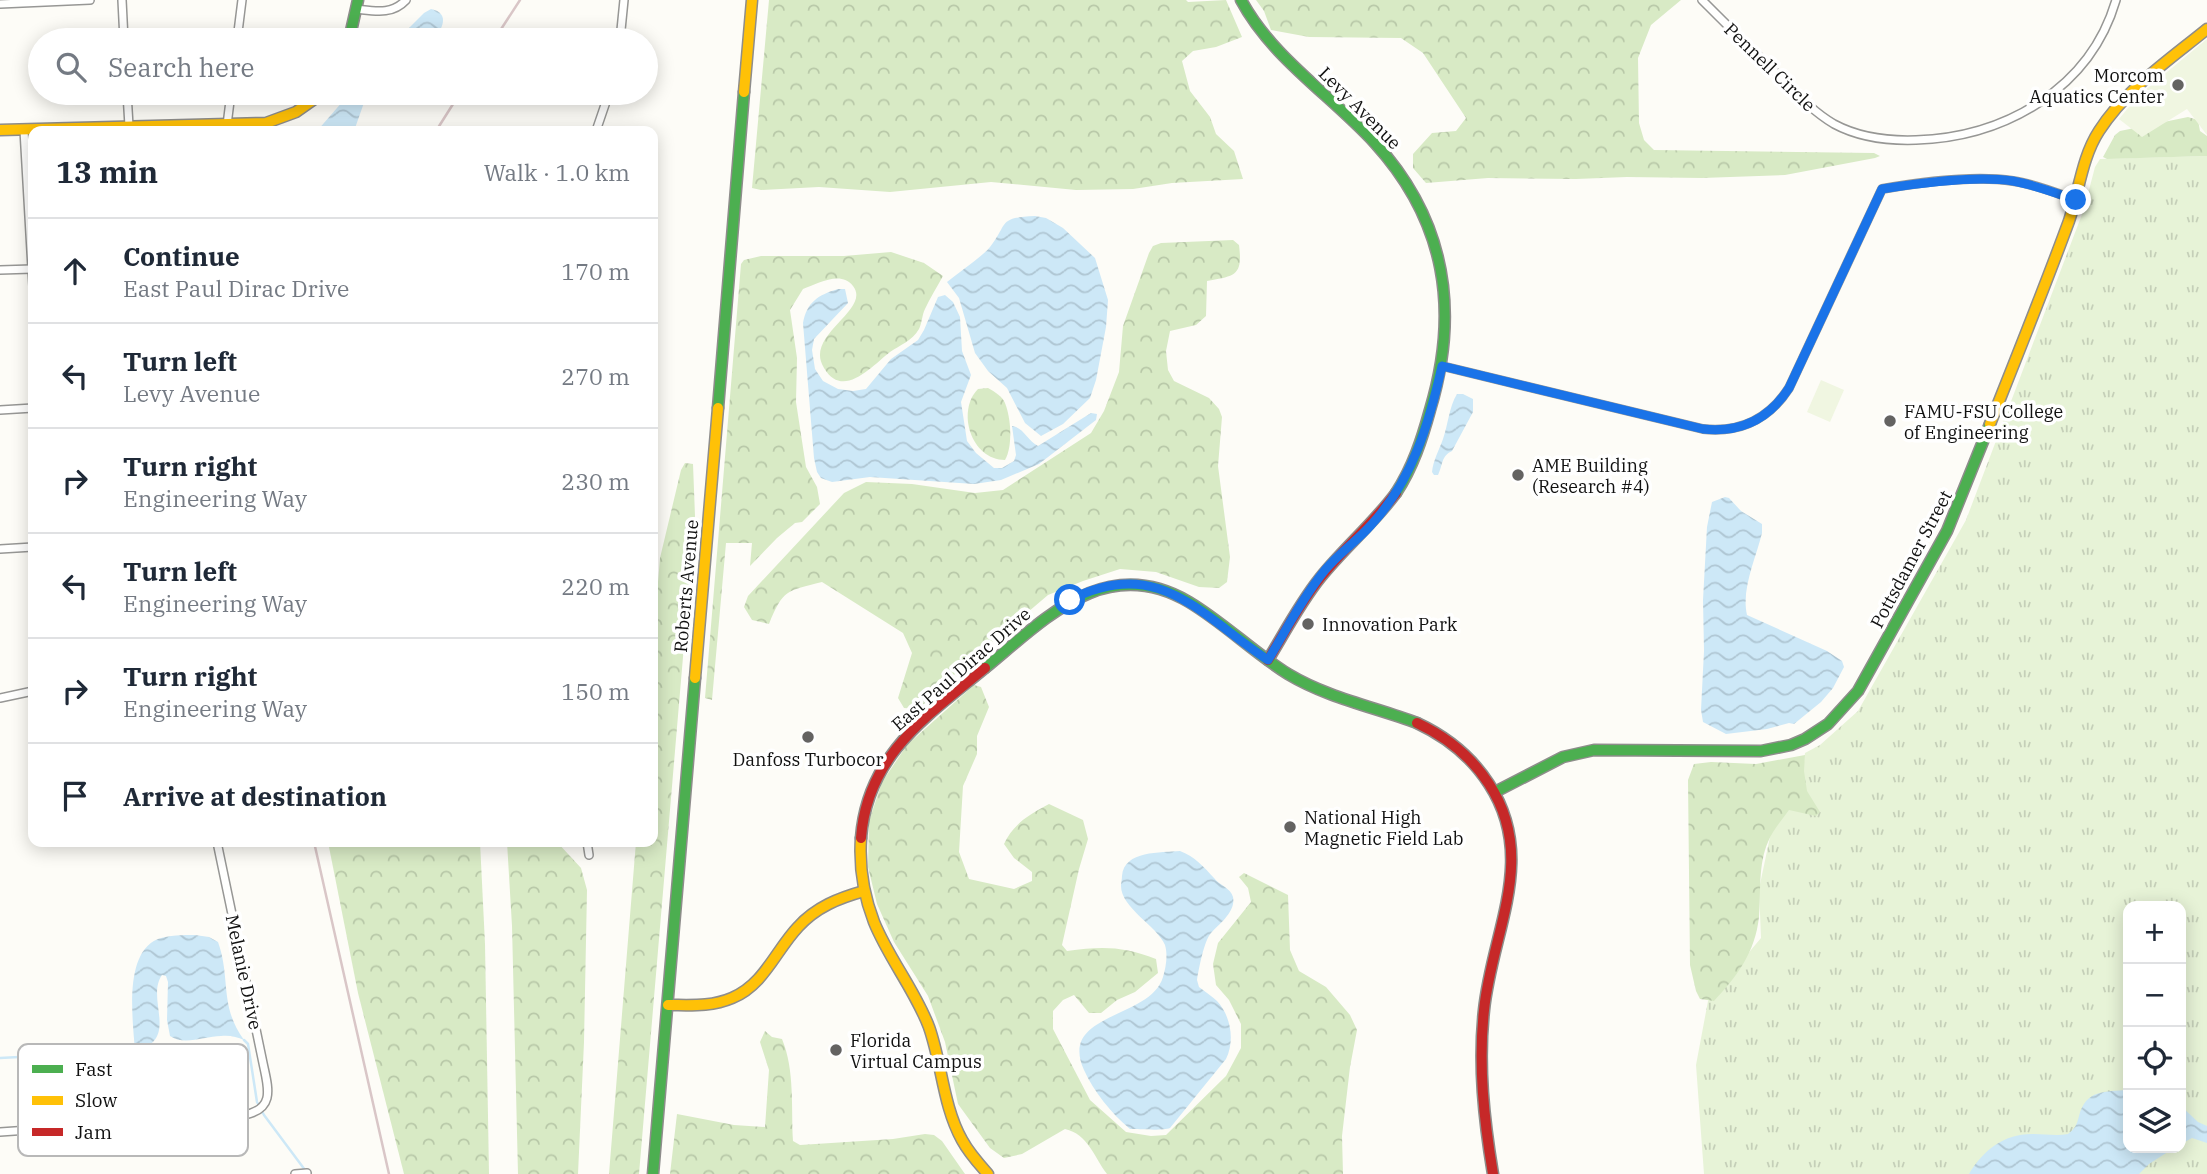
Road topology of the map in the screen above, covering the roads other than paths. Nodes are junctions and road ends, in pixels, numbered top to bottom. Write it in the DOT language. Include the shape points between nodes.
graph roads {
  1 [pos="90,0"];
  2 [pos="121,0"];
  3 [pos="242,0"];
  4 [pos="406,0"];
  5 [pos="624,0"];
  6 [pos="752,0"];
  7 [pos="1241,0"];
  8 [pos="1702,0"];
  9 [pos="2116,0"];
  10 [pos="0,4"];
  11 [pos="357,5"];
  12 [pos="123,28"];
  13 [pos="238,28"];
  14 [pos="352,28"];
  15 [pos="621,28"];
  16 [pos="2207,29"];
  17 [pos="128,105"];
  18 [pos="230,105"];
  19 [pos="308,105"];
  20 [pos="605,105"];
  21 [pos="227,125"];
  22 [pos="129,126"];
  23 [pos="212,126"];
  24 [pos="247,126"];
  25 [pos="269,126"];
  26 [pos="598,126"];
  27 [pos="0,130"];
  28 [pos="24,130"];
  29 [pos="28,130"];
  30 [pos="28,199"];
  31 [pos="2076,200"];
  32 [pos="28,268"];
  33 [pos="0,270"];
  34 [pos="1442,366"];
  35 [pos="28,408"];
  36 [pos="0,410"];
  37 [pos="28,547"];
  38 [pos="0,549"];
  39 [pos="1268,660"];
  40 [pos="28,692"];
  41 [pos="0,698"];
  42 [pos="1495,792"];
  43 [pos="218,847"];
  44 [pos="588,847"];
  45 [pos="589,855"];
  46 [pos="864,891"];
  47 [pos="668,1005"];
  48 [pos="248,1113"];
  49 [pos="18,1131"];
  50 [pos="0,1132"];
  51 [pos="306,1173"];
  52 [pos="295,1174"];
  53 [pos="653,1174"];
  54 [pos="988,1174"];
  55 [pos="1493,1174"];
  1 -- 10 [label="street"];
  2 -- 12 [label="street"];
  3 -- 13 [label="street"];
  4 -- 11 [label="street" via="384,12"];
  5 -- 15 [label="street"];
  6 -- 47 [label="street, Roberts Avenue"];
  7 -- 34 [label="street, Levy Avenue" via="1263,36 1371,138 1395,166 1418,205 1435,248 1444,291"];
  8 -- 9 [label="street, Pennell Circle" via="1822,116 1858,134 1914,140 1974,133 2029,110 2074,74 2101,36"];
  11 -- 14 [label="street"];
  16 -- 31 [label="street, Pottsdamer Street" via="2119,104 2092,143"];
  17 -- 22 [label="street"];
  18 -- 21 [label="street"];
  19 -- 25 [label="street"];
  20 -- 26 [label="street"];
  21 -- 23 [label="street"];
  21 -- 24 [label="street"];
  27 -- 28 [label="street"];
  28 -- 29 [label="street"];
  28 -- 30 [label="street"];
  31 -- 34 [label="street" via="1997,179 1882,189 1789,388 1774,408 1740,428 1703,429"];
  31 -- 42 [label="street, Pottsdamer Street" via="1953,519 1844,710 1819,732 1790,746 1760,751 1594,750 1563,757"];
  32 -- 33 [label="street"];
  34 -- 39 [label="street, Levy Avenue" via="1418,451 1401,484 1388,505 1313,587"];
  35 -- 36 [label="street"];
  37 -- 38 [label="street"];
  39 -- 42 [label="street, East Paul Dirac Drive" via="1312,687 1408,720 1442,737 1479,768"];
  39 -- 46 [label="street, East Paul Dirac Drive" via="1202,610 1165,591 1125,584 1070,600 923,718 886,761 868,800 860,839"];
  40 -- 41 [label="street"];
  42 -- 55 [label="street, East Paul Dirac Drive" via="1507,822 1514,862 1483,1013 1482,1081"];
  43 -- 48 [label="street, Melanie Drive" via="268,1096 263,1106"];
  44 -- 45 [label="street"];
  46 -- 47 [label="street" via="830,902 808,916 763,976 744,992 718,1003"];
  46 -- 54 [label="street, East Paul Dirac Drive" via="875,924 929,1028 952,1119"];
  47 -- 53 [label="street, Roberts Avenue"];
  49 -- 50 [label="street, Melanie Drive"];
  51 -- 52 [label="street"];
}
